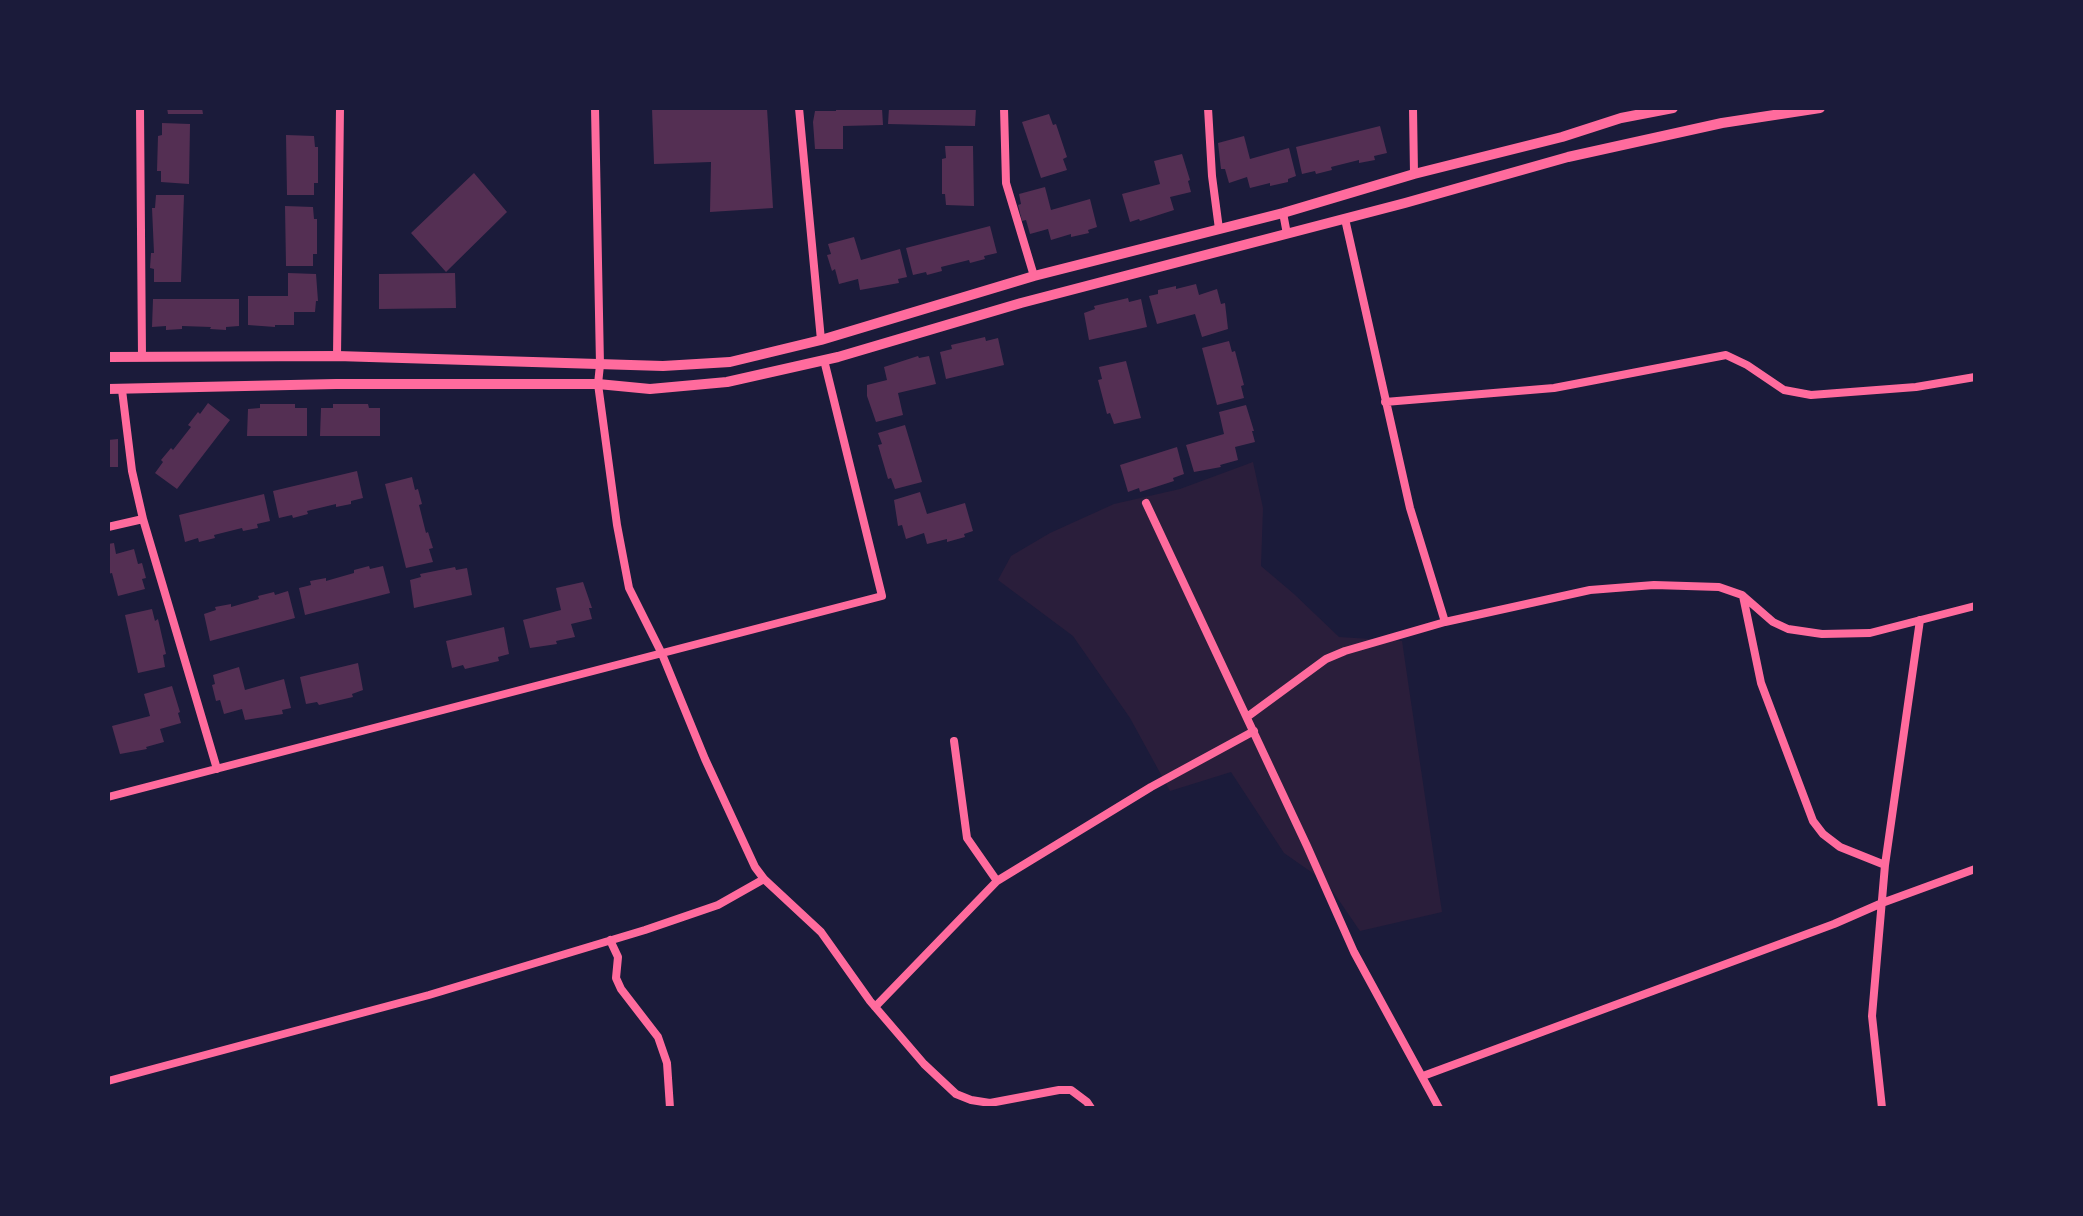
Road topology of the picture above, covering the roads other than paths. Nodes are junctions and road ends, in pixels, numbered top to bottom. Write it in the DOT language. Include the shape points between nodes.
graph roads {
  1 [pos="140,108"];
  2 [pos="340,108"];
  3 [pos="595,108"];
  4 [pos="799,108"];
  5 [pos="1004,108"];
  6 [pos="1208,108"];
  7 [pos="1413,108"];
  8 [pos="1673,108"];
  9 [pos="1820,108"];
  10 [pos="1620,113"];
  11 [pos="1414,174"];
  12 [pos="1283,213"];
  13 [pos="1345,219"];
  14 [pos="1219,229"];
  15 [pos="1287,234"];
  16 [pos="1034,276"];
  17 [pos="821,340"];
  18 [pos="337,356"];
  19 [pos="108,357"];
  20 [pos="142,357"];
  21 [pos="824,360"];
  22 [pos="600,365"];
  23 [pos="1975,377"];
  24 [pos="598,384"];
  25 [pos="108,389"];
  26 [pos="122,390"];
  27 [pos="1385,402"];
  28 [pos="1146,503"];
  29 [pos="143,519"];
  30 [pos="108,527"];
  31 [pos="1742,595"];
  32 [pos="1975,606"];
  33 [pos="1920,620"];
  34 [pos="1445,622"];
  35 [pos="662,654"];
  36 [pos="1247,717"];
  37 [pos="1254,731"];
  38 [pos="954,741"];
  39 [pos="217,769"];
  40 [pos="108,797"];
  41 [pos="1885,865"];
  42 [pos="1975,869"];
  43 [pos="764,879"];
  44 [pos="997,881"];
  45 [pos="1882,903"];
  46 [pos="610,940"];
  47 [pos="875,1007"];
  48 [pos="1423,1076"];
  49 [pos="108,1081"];
  50 [pos="670,1108"];
  51 [pos="1091,1108"];
  52 [pos="1439,1108"];
  53 [pos="1882,1108"];
  1 -- 20 [label="street"];
  2 -- 18 [label="street"];
  3 -- 22 [label="street"];
  4 -- 17 [label="street"];
  5 -- 16 [label="street" via="1006,183"];
  6 -- 14 [label="street"];
  7 -- 11 [label="street"];
  8 -- 10 [label="street"];
  9 -- 13 [label="street" via="1568,157"];
  10 -- 11 [label="street" via="1562,137"];
  11 -- 12 [label="street"];
  12 -- 14 [label="street"];
  12 -- 15 [label="street"];
  13 -- 15 [label="street"];
  13 -- 27 [label="street"];
  14 -- 16 [label="street"];
  15 -- 21 [label="street"];
  16 -- 17 [label="street"];
  17 -- 22 [label="street" via="730,362"];
  18 -- 20 [label="street"];
  18 -- 22 [label="street"];
  19 -- 20 [label="street"];
  21 -- 24 [label="street" via="686,387"];
  21 -- 35 [label="street" via="882,596"];
  22 -- 24 [label="street"];
  23 -- 27 [label="street" via="1811,395 1784,390 1726,355 1554,388"];
  24 -- 26 [label="street"];
  24 -- 35 [label="street" via="629,588"];
  25 -- 26 [label="street"];
  26 -- 29 [label="street"];
  27 -- 34 [label="street"];
  28 -- 36 [label="street"];
  29 -- 30 [label="street"];
  29 -- 39 [label="street"];
  31 -- 33 [label="street" via="1788,629 1870,633"];
  31 -- 34 [label="street" via="1719,587 1603,589"];
  31 -- 41 [label="street" via="1761,683 1813,821 1840,847"];
  32 -- 33 [label="street"];
  33 -- 41 [label="street"];
  34 -- 36 [label="street" via="1326,659"];
  35 -- 39 [label="street"];
  35 -- 43 [label="street" via="705,759"];
  36 -- 37 [label="street"];
  37 -- 44 [label="street"];
  37 -- 48 [label="street" via="1354,952"];
  38 -- 44 [label="street" via="967,838"];
  39 -- 40 [label="street"];
  41 -- 45 [label="street"];
  42 -- 45 [label="street"];
  43 -- 46 [label="street" via="718,905"];
  43 -- 47 [label="street" via="821,932"];
  44 -- 47 [label="street"];
  45 -- 48 [label="street"];
  45 -- 53 [label="street" via="1872,1016"];
  46 -- 49 [label="street" via="429,995"];
  46 -- 50 [label="street" via="618,957 621,989 658,1037 667,1063"];
  47 -- 51 [label="street" via="956,1094 990,1103 1071,1090"];
  48 -- 52 [label="street"];
}
